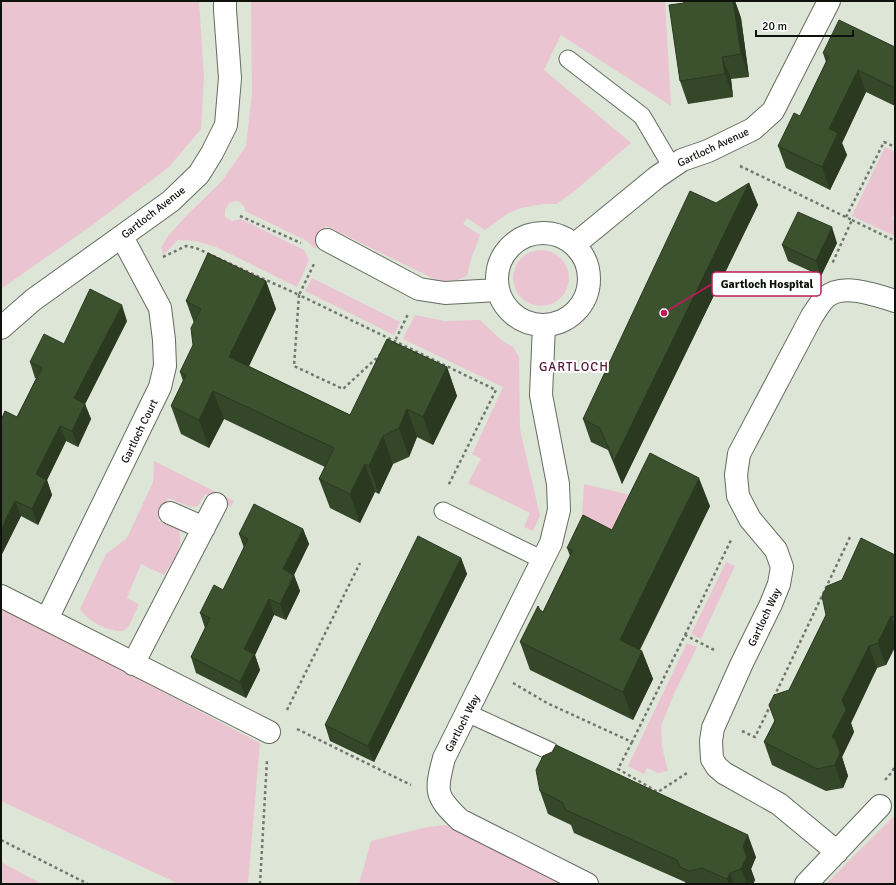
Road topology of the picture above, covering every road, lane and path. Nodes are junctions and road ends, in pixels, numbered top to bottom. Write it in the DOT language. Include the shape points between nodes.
graph roads {
  1 [pos="225,1"];
  2 [pos="829,1"];
  3 [pos="568,59"];
  4 [pos="895,148"];
  5 [pos="708,151"];
  6 [pos="672,167"];
  7 [pos="240,216"];
  8 [pos="846,217"];
  9 [pos="852,220"];
  10 [pos="122,237"];
  11 [pos="895,241"];
  12 [pos="574,244"];
  13 [pos="322,249"];
  14 [pos="140,269"];
  15 [pos="498,290"];
  16 [pos="299,295"];
  17 [pos="826,297"];
  18 [pos="895,301"];
  19 [pos="544,325"];
  20 [pos="1,328"];
  21 [pos="396,341"];
  22 [pos="390,346"];
  23 [pos="384,351"];
  24 [pos="216,504"];
  25 [pos="443,511"];
  26 [pos="745,511"];
  27 [pos="170,513"];
  28 [pos="204,528"];
  29 [pos="850,537"];
  30 [pos="543,560"];
  31 [pos="360,563"];
  32 [pos="1,596"];
  33 [pos="47,619"];
  34 [pos="685,635"];
  35 [pos="742,663"];
  36 [pos="134,664"];
  37 [pos="489,670"];
  38 [pos="467,713"];
  39 [pos="717,719"];
  40 [pos="276,727"];
  41 [pos="632,742"];
  42 [pos="550,751"];
  43 [pos="712,759"];
  44 [pos="438,793"];
  45 [pos="880,806"];
  46 [pos="1,840"];
  47 [pos="838,852"];
  48 [pos="88,884"];
  49 [pos="260,884"];
  50 [pos="588,884"];
  51 [pos="806,884"];
  1 -- 10 [label="street, Gartloch Avenue" via="230,78 226,125 199,174 171,201"];
  2 -- 5 [label="street, Gartloch Avenue" via="773,110 753,128"];
  3 -- 6 [label="lane" via="642,116"];
  4 -- 8 [label="path" via="884,142"];
  5 -- 6 [label="street, Gartloch Avenue" via="682,160"];
  5 -- 8 [label="path"];
  6 -- 12 [label="street, Gartloch Avenue"];
  7 -- 13 [label="path" via="305,245"];
  8 -- 9 [label="path"];
  9 -- 11 [label="path"];
  9 -- 17 [label="path" via="826,276"];
  10 -- 14 [label="street, Gartloch Court"];
  10 -- 20 [label="street, Gartloch Avenue" via="33,300"];
  12 -- 15 [label="street" via="548,233 533,234 520,240 508,249 501,262 497,276"];
  12 -- 19 [label="street" via="584,257 589,272 589,288 573,315 559,322"];
  13 -- 15 [label="street" via="419,289 445,294"];
  13 -- 16 [label="path"];
  14 -- 16 [label="path" via="186,246 196,248"];
  14 -- 33 [label="street, Gartloch Court" via="160,308 165,366 160,387"];
  15 -- 19 [label="street" via="515,316 528,323"];
  16 -- 21 [label="path"];
  16 -- 23 [label="path" via="294,366 342,389"];
  17 -- 18 [label="street" via="841,291 857,290"];
  17 -- 26 [label="street, Gartloch Way" via="812,316 739,454 736,482 738,496"];
  19 -- 30 [label="street, Gartloch Way" via="541,395 558,484 559,510 551,543"];
  21 -- 22 [label="path"];
  21 -- 25 [label="path" via="496,390 442,498"];
  24 -- 28 [label="street"];
  25 -- 30 [label="lane"];
  26 -- 34 [label="path"];
  26 -- 35 [label="street, Gartloch Way" via="776,550 782,567 779,584"];
  27 -- 28 [label="street"];
  28 -- 36 [label="street"];
  29 -- 39 [label="path" via="755,737"];
  30 -- 37 [label="street, Gartloch Way"];
  31 -- 40 [label="path"];
  32 -- 33 [label="street"];
  33 -- 36 [label="street"];
  34 -- 35 [label="path"];
  34 -- 41 [label="path"];
  35 -- 39 [label="street, Gartloch Way"];
  36 -- 40 [label="street"];
  37 -- 38 [label="street, Gartloch Way"];
  37 -- 41 [label="path" via="547,703"];
  38 -- 42 [label="lane"];
  38 -- 44 [label="street, Gartloch Way" via="444,758"];
  39 -- 43 [label="street, Gartloch Way" via="711,741"];
  40 -- 44 [label="path" via="410,785"];
  40 -- 49 [label="path"];
  41 -- 43 [label="path" via="618,769 658,792"];
  43 -- 47 [label="street" via="724,773 779,804"];
  44 -- 50 [label="street" via="445,805 460,820"];
  45 -- 47 [label="street"];
  46 -- 48 [label="path"];
  47 -- 51 [label="street"];
}
